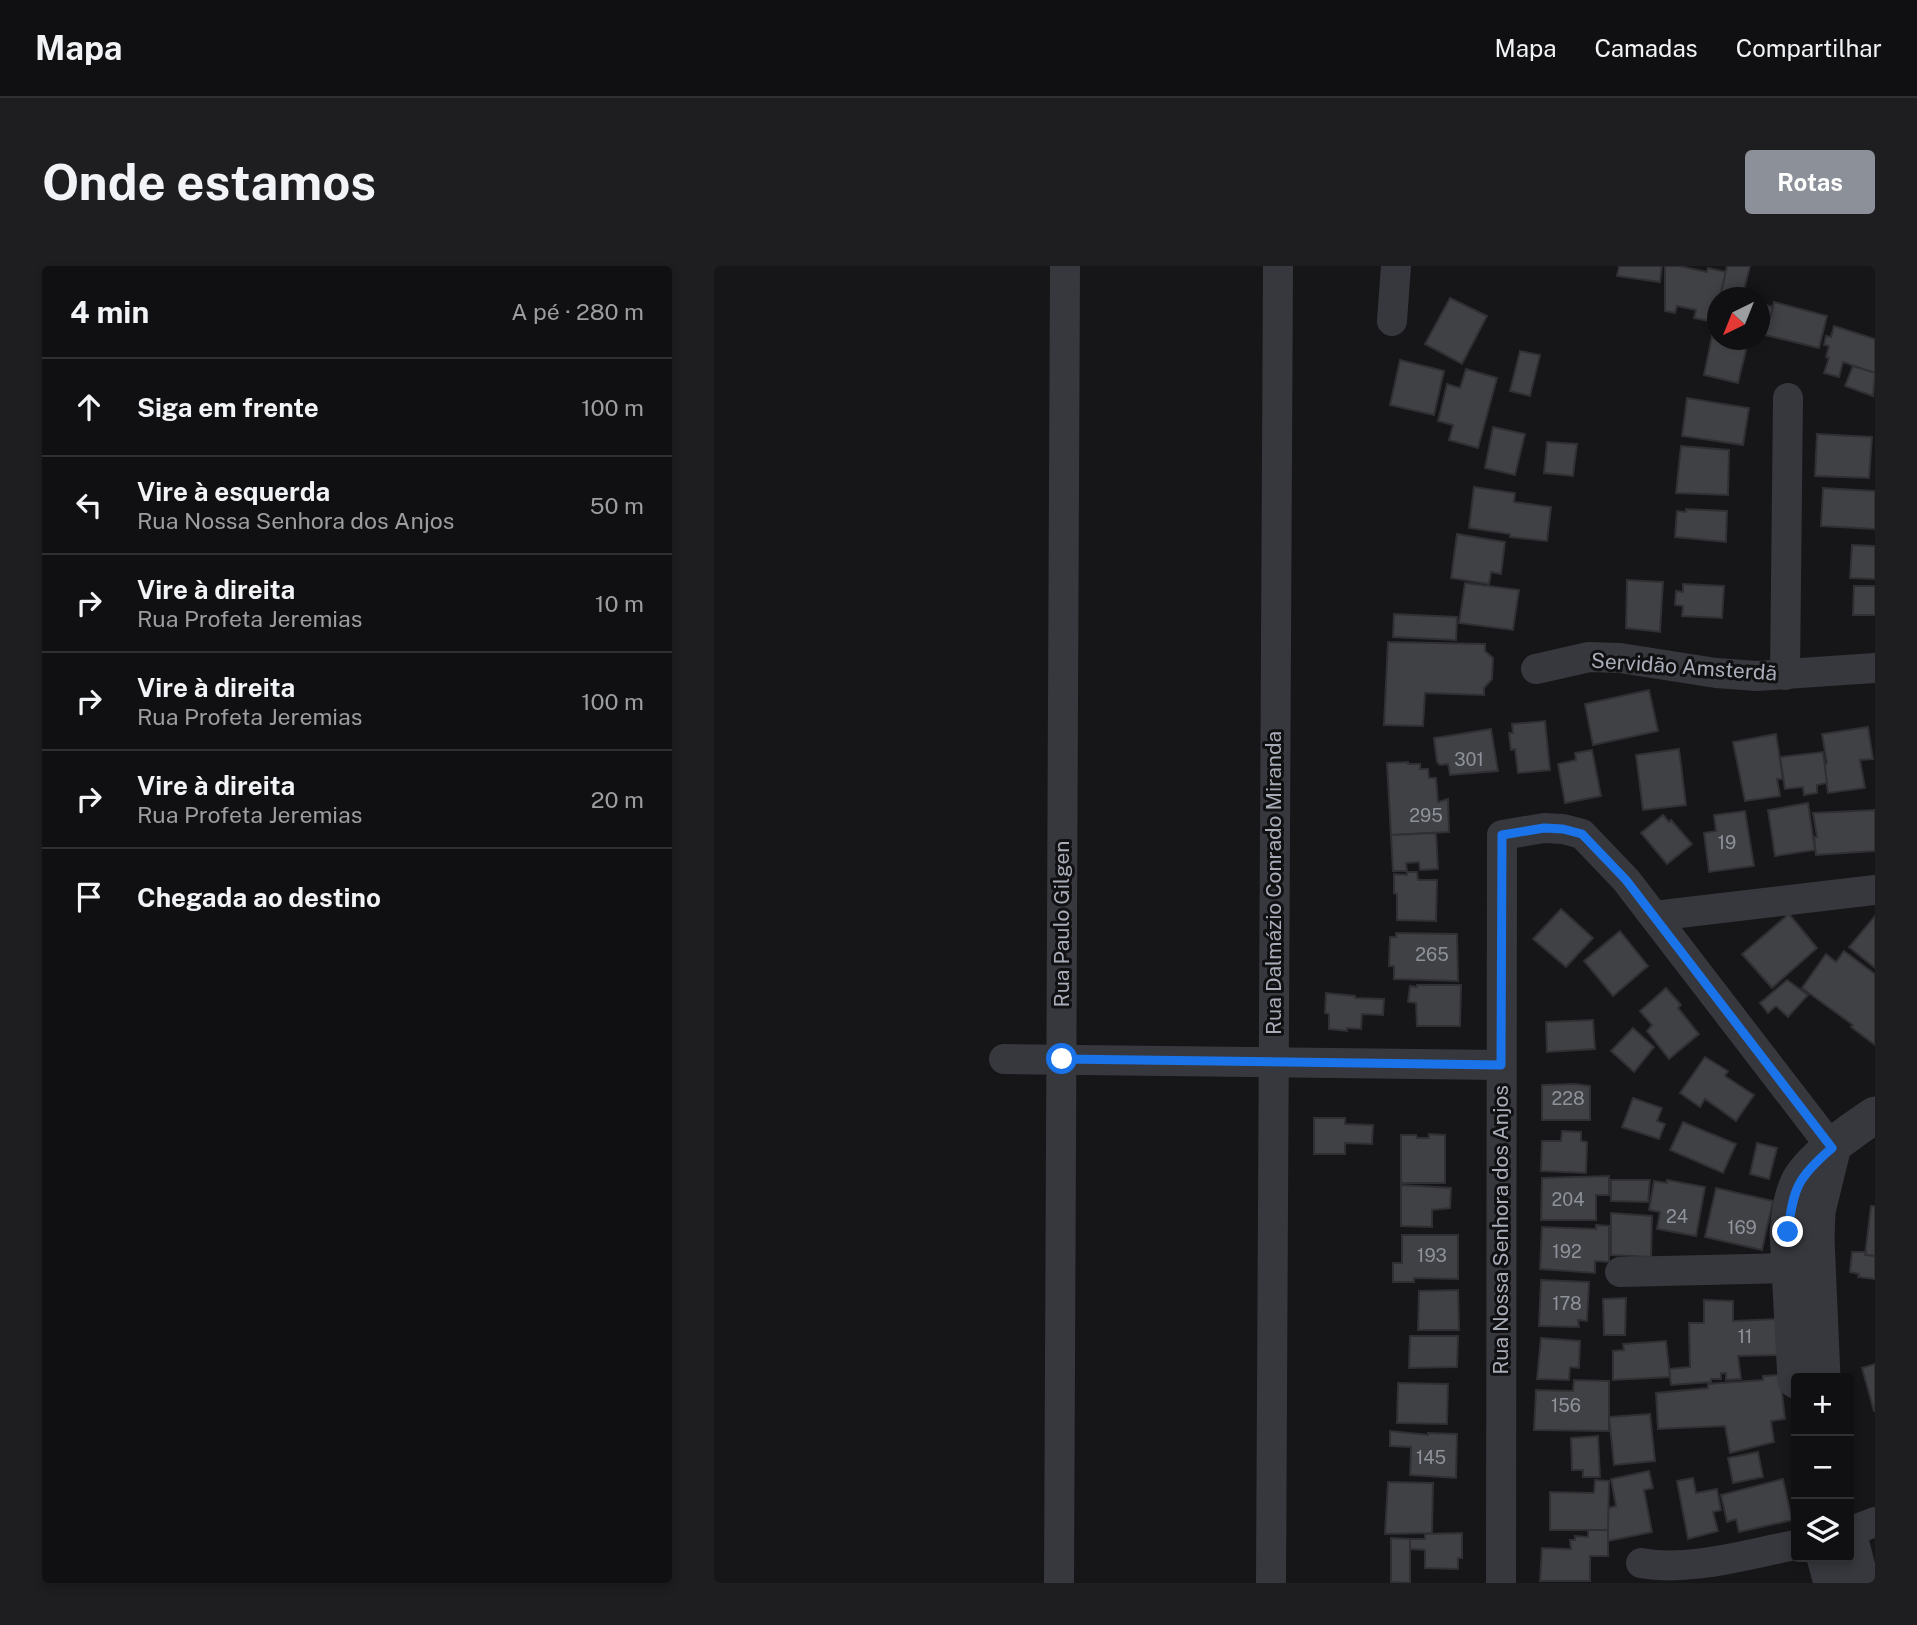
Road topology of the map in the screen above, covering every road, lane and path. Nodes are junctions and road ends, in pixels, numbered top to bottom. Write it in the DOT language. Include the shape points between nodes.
graph roads {
  1 [pos="1066,266"];
  2 [pos="1278,266"];
  3 [pos="1396,266"];
  4 [pos="1392,321"];
  5 [pos="1788,398"];
  6 [pos="1875,668"];
  7 [pos="1536,669"];
  8 [pos="1785,675"];
  9 [pos="1875,890"];
  10 [pos="1654,916"];
  11 [pos="1004,1059"];
  12 [pos="1062,1059"];
  13 [pos="1273,1062"];
  14 [pos="1501,1065"];
  15 [pos="1875,1115"];
  16 [pos="1832,1148"];
  17 [pos="1789,1268"];
  18 [pos="1620,1272"];
  19 [pos="1796,1373"];
  20 [pos="1822,1373"];
  21 [pos="1875,1522"];
  22 [pos="1854,1532"];
  23 [pos="1791,1546"];
  24 [pos="1854,1554"];
  25 [pos="1826,1562"];
  26 [pos="1640,1563"];
  27 [pos="1059,1583"];
  28 [pos="1271,1583"];
  29 [pos="1501,1583"];
  30 [pos="1832,1583"];
  31 [pos="1861,1583"];
  1 -- 12 [label="street, Rua Paulo Gilgen"];
  2 -- 13 [label="street, Rua Dalmázio Conrado Miranda"];
  3 -- 4 [label="street"];
  5 -- 8 [label="street"];
  6 -- 8 [label="street, Servidão Amsterdã"];
  7 -- 8 [label="street, Servidão Amsterdã" via="1589,657 1716,673"];
  9 -- 10 [label="street"];
  10 -- 14 [label="street, Rua Nossa Senhora dos Anjos" via="1582,834 1544,828 1502,835"];
  10 -- 16 [label="street"];
  11 -- 12 [label="street"];
  12 -- 13 [label="street"];
  12 -- 27 [label="street, Rua Paulo Gilgen"];
  13 -- 14 [label="street"];
  13 -- 28 [label="street, Rua Dalmázio Conrado Miranda"];
  14 -- 29 [label="street, Rua Nossa Senhora dos Anjos"];
  15 -- 16 [label="street"];
  16 -- 17 [label="street" via="1798,1182 1788,1232"];
  16 -- 20 [label="street" via="1817,1211"];
  17 -- 18 [label="street"];
  17 -- 19 [label="street"];
  21 -- 22 [label="street"];
  23 -- 26 [label="street" via="1669,1567"];
  24 -- 31 [label="street"];
  25 -- 30 [label="street"];
}
